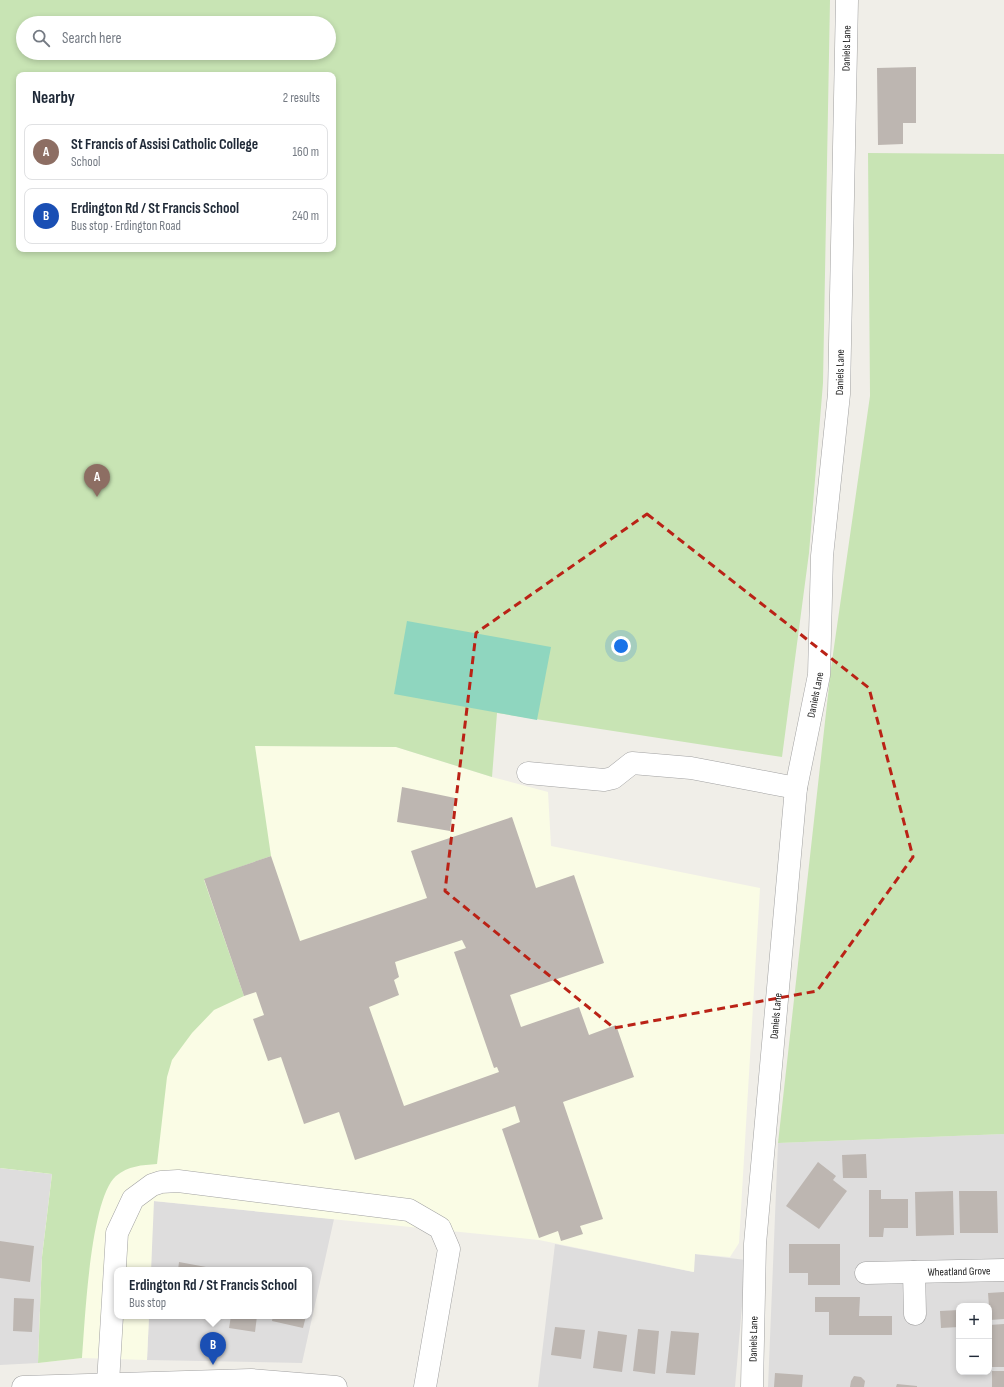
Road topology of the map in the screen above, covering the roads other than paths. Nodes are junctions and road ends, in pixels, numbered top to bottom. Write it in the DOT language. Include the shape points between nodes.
graph roads {
  1 [pos="847,0"];
  2 [pos="528,773"];
  3 [pos="796,788"];
  4 [pos="114,1267"];
  5 [pos="114,1270"];
  6 [pos="1004,1270"];
  7 [pos="914,1272"];
  8 [pos="866,1273"];
  9 [pos="915,1314"];
  10 [pos="108,1383"];
  11 [pos="49,1386"];
  12 [pos="23,1387"];
  13 [pos="336,1387"];
  14 [pos="425,1387"];
  15 [pos="752,1387"];
  1 -- 3 [label="street, Daniels Lane" via="839,394 822,556 819,675"];
  2 -- 3 [label="street" via="604,780 613,778 632,763 690,768"];
  3 -- 15 [label="street, Daniels Lane" via="747,1243"];
  4 -- 14 [label="street" via="116,1233 133,1198 161,1182 178,1181 409,1210 440,1228 449,1250"];
  5 -- 10 [label="street"];
  6 -- 7 [label="street, Wheatland Grove"];
  7 -- 8 [label="street, Wheatland Grove"];
  7 -- 9 [label="street, Wheatland Grove"];
  10 -- 11 [label="street"];
  10 -- 13 [label="street" via="251,1380"];
  11 -- 12 [label="street"];
}
